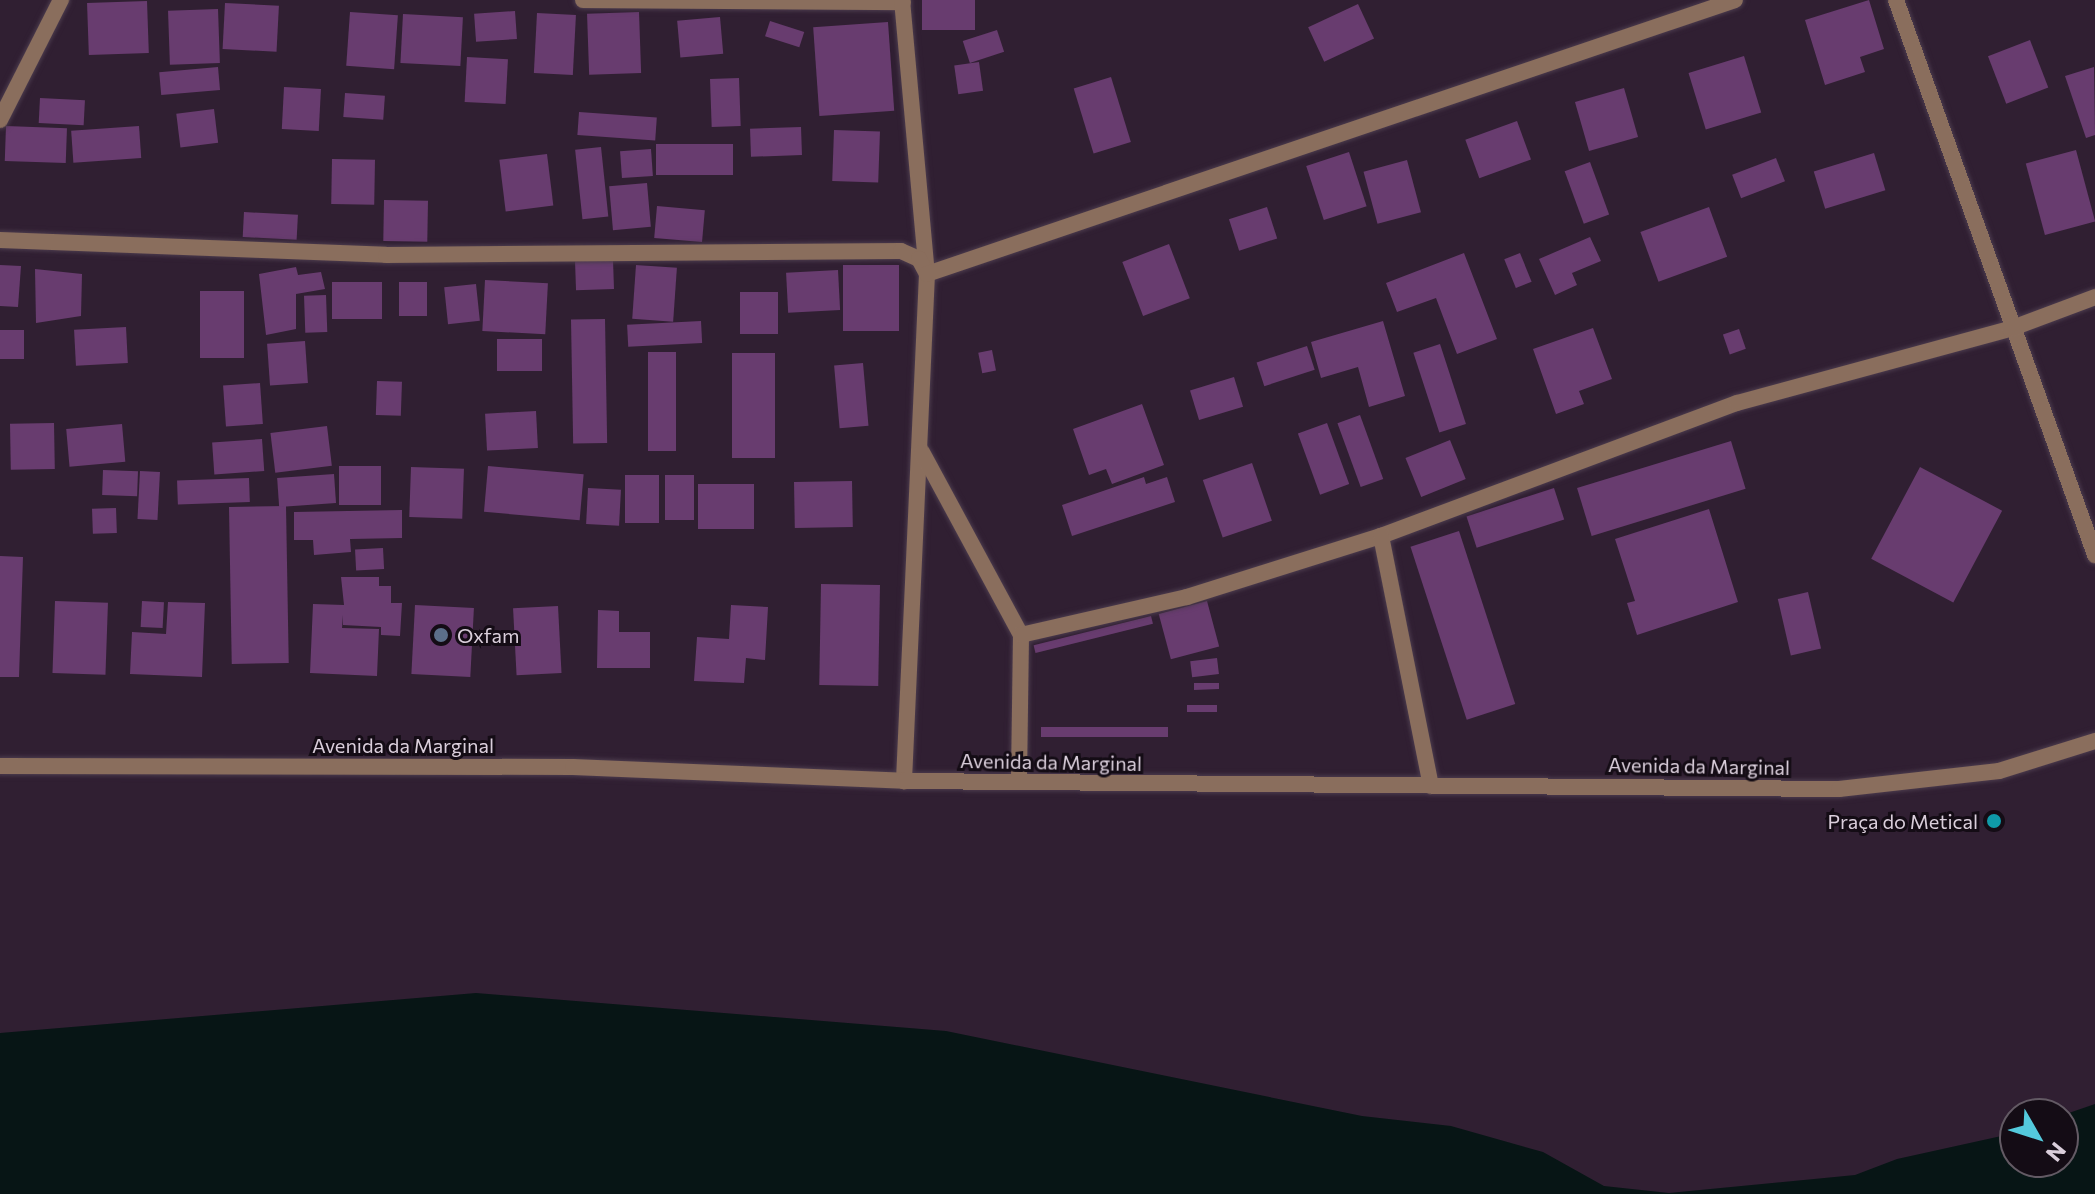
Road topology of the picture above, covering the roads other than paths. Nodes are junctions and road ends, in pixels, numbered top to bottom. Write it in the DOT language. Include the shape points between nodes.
graph roads {
  1 [pos="61,0"];
  2 [pos="583,0"];
  3 [pos="1735,0"];
  4 [pos="1896,0"];
  5 [pos="902,1"];
  6 [pos="0,120"];
  7 [pos="0,240"];
  8 [pos="927,274"];
  9 [pos="2095,297"];
  10 [pos="2010,329"];
  11 [pos="922,452"];
  12 [pos="1381,536"];
  13 [pos="2095,555"];
  14 [pos="1021,635"];
  15 [pos="2095,741"];
  16 [pos="0,766"];
  17 [pos="1019,780"];
  18 [pos="904,781"];
  19 [pos="1431,786"];
  1 -- 6 [label="street"];
  2 -- 5 [label="street"];
  3 -- 8 [label="street"];
  4 -- 10 [label="street"];
  5 -- 8 [label="street"];
  7 -- 8 [label="street" via="386,255 901,251 919,259"];
  8 -- 11 [label="street"];
  9 -- 10 [label="street"];
  10 -- 12 [label="street" via="1737,403"];
  10 -- 13 [label="street"];
  11 -- 14 [label="street"];
  11 -- 18 [label="street"];
  12 -- 14 [label="street" via="1187,597"];
  12 -- 19 [label="street"];
  14 -- 17 [label="street"];
  15 -- 19 [label="street, Avenida da Marginal" via="1999,771 1839,789"];
  16 -- 18 [label="street, Avenida da Marginal" via="573,767"];
  17 -- 18 [label="street, Avenida da Marginal"];
  17 -- 19 [label="street, Avenida da Marginal"];
}
